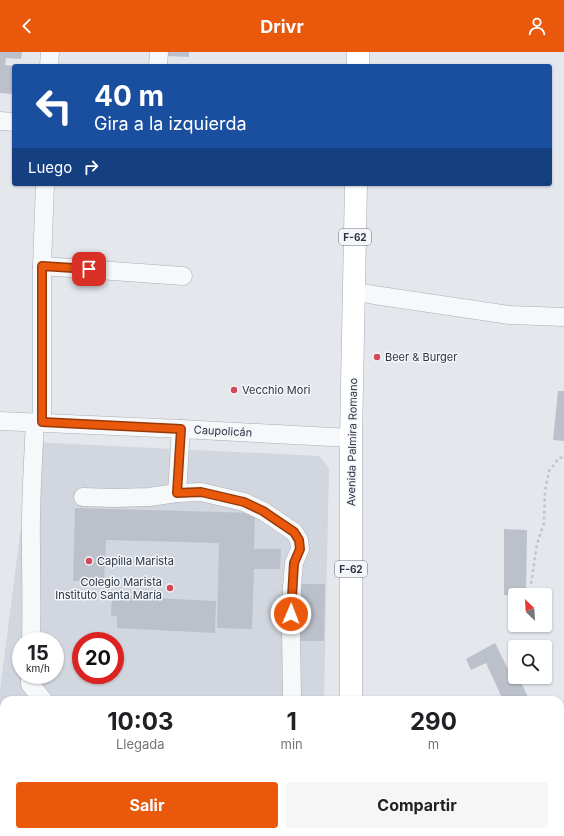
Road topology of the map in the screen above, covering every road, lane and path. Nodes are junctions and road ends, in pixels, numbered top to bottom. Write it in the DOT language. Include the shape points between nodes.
graph roads {
  1 [pos="50,52"];
  2 [pos="159,52"];
  3 [pos="358,52"];
  4 [pos="49,64"];
  5 [pos="158,64"];
  6 [pos="358,64"];
  7 [pos="0,121"];
  8 [pos="12,122"];
  9 [pos="45,186"];
  10 [pos="356,186"];
  11 [pos="42,266"];
  12 [pos="183,276"];
  13 [pos="354,291"];
  14 [pos="564,317"];
  15 [pos="0,420"];
  16 [pos="38,422"];
  17 [pos="181,429"];
  18 [pos="351,438"];
  19 [pos="564,457"];
  20 [pos="177,493"];
  21 [pos="83,497"];
  22 [pos="531,584"];
  23 [pos="31,632"];
  24 [pos="30,684"];
  25 [pos="40,696"];
  26 [pos="292,696"];
  27 [pos="351,696"];
  1 -- 4 [label="street"];
  2 -- 5 [label="street"];
  3 -- 6 [label="main road"];
  7 -- 8 [label="street"];
  9 -- 11 [label="street"];
  10 -- 13 [label="main road, Avenida Palmira Romano / F-62"];
  11 -- 12 [label="street"];
  11 -- 16 [label="street"];
  13 -- 14 [label="street" via="510,315"];
  13 -- 18 [label="main road, Avenida Palmira Romano / F-62"];
  15 -- 16 [label="street, Caupolicán"];
  16 -- 17 [label="street, Caupolicán"];
  16 -- 23 [label="street" via="31,538"];
  17 -- 18 [label="street, Caupolicán"];
  17 -- 20 [label="street"];
  18 -- 27 [label="main road, Avenida Palmira Romano / F-62"];
  19 -- 22 [label="path" via="559,458 549,471 545,491 544,523 537,544"];
  20 -- 21 [label="street" via="149,497"];
  20 -- 26 [label="street" via="201,492 244,502 263,511 294,532 299,540 300,549 294,563 292,587"];
  24 -- 25 [label="street"];
}
